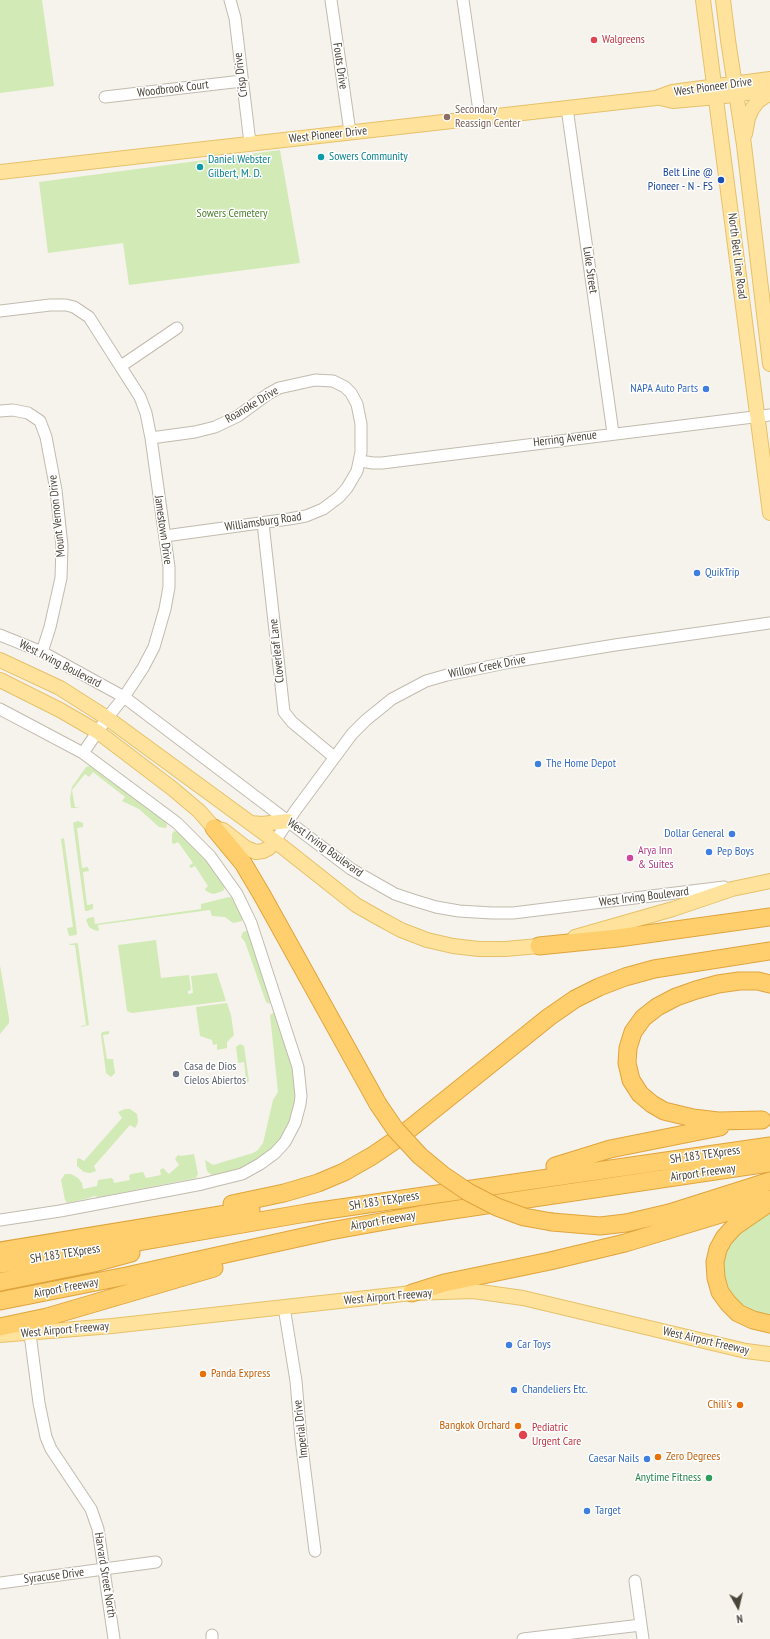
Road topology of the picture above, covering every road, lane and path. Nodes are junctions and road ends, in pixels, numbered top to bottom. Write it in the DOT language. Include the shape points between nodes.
graph roads {
  1 [pos="330,0"];
  2 [pos="463,0"];
  3 [pos="703,0"];
  4 [pos="723,0"];
  5 [pos="232,4"];
  6 [pos="770,79"];
  7 [pos="242,81"];
  8 [pos="735,89"];
  9 [pos="770,90"];
  10 [pos="716,92"];
  11 [pos="770,93"];
  12 [pos="105,97"];
  13 [pos="567,108"];
  14 [pos="480,118"];
  15 [pos="350,132"];
  16 [pos="250,143"];
  17 [pos="744,145"];
  18 [pos="0,172"];
  19 [pos="0,311"];
  20 [pos="177,328"];
  21 [pos="770,364"];
  22 [pos="121,366"];
  23 [pos="0,411"];
  24 [pos="764,415"];
  25 [pos="613,433"];
  26 [pos="151,438"];
  27 [pos="360,461"];
  28 [pos="770,513"];
  29 [pos="263,523"];
  30 [pos="165,536"];
  31 [pos="770,623"];
  32 [pos="0,635"];
  33 [pos="42,652"];
  34 [pos="0,660"];
  35 [pos="0,680"];
  36 [pos="124,697"];
  37 [pos="0,709"];
  38 [pos="107,718"];
  39 [pos="98,732"];
  40 [pos="82,753"];
  41 [pos="334,757"];
  42 [pos="288,821"];
  43 [pos="250,823"];
  44 [pos="214,828"];
  45 [pos="275,841"];
  46 [pos="770,881"];
  47 [pos="753,884"];
  48 [pos="770,917"];
  49 [pos="539,946"];
  50 [pos="770,951"];
  51 [pos="770,984"];
  52 [pos="766,1119"];
  53 [pos="770,1135"];
  54 [pos="770,1146"];
  55 [pos="770,1153"];
  56 [pos="770,1163"];
  57 [pos="555,1166"];
  58 [pos="770,1181"];
  59 [pos="770,1199"];
  60 [pos="770,1203"];
  61 [pos="0,1220"];
  62 [pos="170,1223"];
  63 [pos="330,1231"];
  64 [pos="0,1244"];
  65 [pos="38,1246"];
  66 [pos="146,1248"];
  67 [pos="0,1252"];
  68 [pos="0,1264"];
  69 [pos="0,1271"];
  70 [pos="0,1282"];
  71 [pos="412,1293"];
  72 [pos="0,1301"];
  73 [pos="284,1307"];
  74 [pos="770,1324"];
  75 [pos="0,1327"];
  76 [pos="30,1334"];
  77 [pos="0,1335"];
  78 [pos="770,1354"];
  79 [pos="315,1551"];
  80 [pos="156,1562"];
  81 [pos="105,1569"];
  82 [pos="635,1581"];
  83 [pos="0,1583"];
  84 [pos="641,1625"];
  85 [pos="114,1639"];
  86 [pos="524,1639"];
  87 [pos="643,1639"];
  1 -- 15 [label="street, Fouts Drive"];
  2 -- 14 [label="street"];
  3 -- 10 [label="main road, North Belt Line Road"];
  4 -- 8 [label="main road, North Belt Line Road"];
  5 -- 7 [label="street, Crisp Drive"];
  6 -- 8 [label="main road, West Pioneer Drive"];
  7 -- 12 [label="street, Woodbrook Court"];
  7 -- 16 [label="street, Crisp Drive"];
  8 -- 9 [label="main road, West Pioneer Drive"];
  8 -- 10 [label="main road, West Pioneer Drive"];
  8 -- 17 [label="main road, North Belt Line Road"];
  10 -- 13 [label="main road, West Pioneer Drive" via="672,92 656,98"];
  10 -- 24 [label="main road, North Belt Line Road"];
  11 -- 17 [label="main road" via="752,109"];
  13 -- 14 [label="main road, West Pioneer Drive"];
  13 -- 25 [label="street, Luke Street"];
  14 -- 15 [label="main road, West Pioneer Drive"];
  15 -- 16 [label="main road, West Pioneer Drive"];
  16 -- 18 [label="main road, West Pioneer Drive"];
  17 -- 21 [label="main road, North Belt Line Road"];
  19 -- 22 [label="street, Jamestown Drive" via="66,304 74,307 89,318"];
  20 -- 22 [label="street"];
  22 -- 26 [label="street, Jamestown Drive" via="140,397"];
  23 -- 33 [label="street, Mount Vernon Drive" via="28,413 40,421 46,437 56,490 62,546 61,578"];
  24 -- 25 [label="street, Herring Avenue"];
  24 -- 28 [label="main road, North Belt Line Road"];
  25 -- 27 [label="street, Herring Avenue" via="382,463"];
  26 -- 27 [label="street, Roanoke Drive" via="209,428 238,416 279,388 325,379 345,387 357,404 362,442"];
  26 -- 30 [label="street, Jamestown Drive"];
  27 -- 29 [label="street, Williamsburg Road" via="347,488 323,508 306,516"];
  29 -- 30 [label="street, Williamsburg Road"];
  29 -- 41 [label="street, Cloverleaf Lane" via="284,712 292,722"];
  30 -- 36 [label="street, Jamestown Drive" via="169,578 165,609 154,647"];
  31 -- 41 [label="street, Willow Creek Drive" via="504,663 442,676 408,690 379,709 352,734"];
  32 -- 33 [label="street, West Irving Boulevard"];
  33 -- 36 [label="street, West Irving Boulevard"];
  34 -- 38 [label="main road, West Irving Boulevard" via="60,688"];
  35 -- 39 [label="main road"];
  36 -- 38 [label="street, Jamestown Drive"];
  36 -- 42 [label="street, West Irving Boulevard"];
  37 -- 40 [label="street"];
  38 -- 39 [label="street, Jamestown Drive"];
  38 -- 43 [label="main road, West Irving Boulevard"];
  39 -- 40 [label="street, Jamestown Drive"];
  39 -- 44 [label="main road" via="173,789"];
  40 -- 61 [label="street" via="184,829 210,856 237,894 260,948 298,1067 301,1096 292,1130 280,1147 260,1164 242,1174 202,1184"];
  41 -- 42 [label="street, Willow Creek Drive"];
  42 -- 43 [label="main road"];
  42 -- 45 [label="street, Willow Creek Drive"];
  42 -- 47 [label="street, West Irving Boulevard" via="350,869 388,890 436,907 460,911 517,912"];
  43 -- 45 [label="main road, West Irving Boulevard"];
  44 -- 45 [label="main road" via="223,830 246,848 256,852 270,848"];
  44 -- 58 [label="highway, bridge" via="243,864 262,895 378,1104 420,1156 468,1192 496,1207 524,1217 600,1226 669,1213"];
  45 -- 49 [label="main road, West Irving Boulevard" via="356,904 401,930 453,946 505,949"];
  46 -- 47 [label="main road, West Irving Boulevard"];
  47 -- 49 [label="main road, West Irving Boulevard"];
  48 -- 49 [label="highway"];
  50 -- 62 [label="highway" via="654,969 625,976 599,987 575,999 549,1017 397,1138 344,1172 284,1193 222,1206"];
  51 -- 52 [label="highway" via="739,981 718,984 676,997 657,1007 643,1018 633,1032 627,1063 631,1080 640,1094 664,1111 718,1121"];
  52 -- 57 [label="highway" via="610,1149"];
  53 -- 57 [label="highway"];
  54 -- 68 [label="highway, SH 183 TEXpress" via="313,1212"];
  55 -- 66 [label="highway, SH 183 TEXpress" via="340,1215"];
  56 -- 63 [label="highway, Airport Freeway" via="458,1208"];
  57 -- 62 [label="highway"];
  59 -- 71 [label="highway" via="614,1246 444,1283"];
  60 -- 74 [label="highway" via="734,1227 718,1249 715,1262 720,1292 728,1304 738,1313"];
  62 -- 65 [label="highway"];
  63 -- 72 [label="highway, Airport Freeway"];
  63 -- 75 [label="highway" via="279,1251"];
  64 -- 65 [label="highway"];
  65 -- 67 [label="highway"];
  66 -- 69 [label="highway, SH 183 TEXpress"];
  66 -- 70 [label="highway" via="94,1263"];
  71 -- 73 [label="main road, West Airport Freeway"];
  71 -- 78 [label="main road, West Airport Freeway" via="473,1291 516,1297 746,1352"];
  73 -- 76 [label="main road, West Airport Freeway"];
  73 -- 79 [label="street, Imperial Drive" via="296,1380"];
  76 -- 77 [label="main road, West Airport Freeway"];
  76 -- 81 [label="street, Harvard Street North" via="46,1437 94,1517"];
  80 -- 81 [label="street, Syracuse Drive"];
  81 -- 83 [label="street, Syracuse Drive"];
  81 -- 85 [label="street, Harvard Street North"];
  82 -- 84 [label="street"];
  84 -- 86 [label="street"];
  84 -- 87 [label="street"];
}
